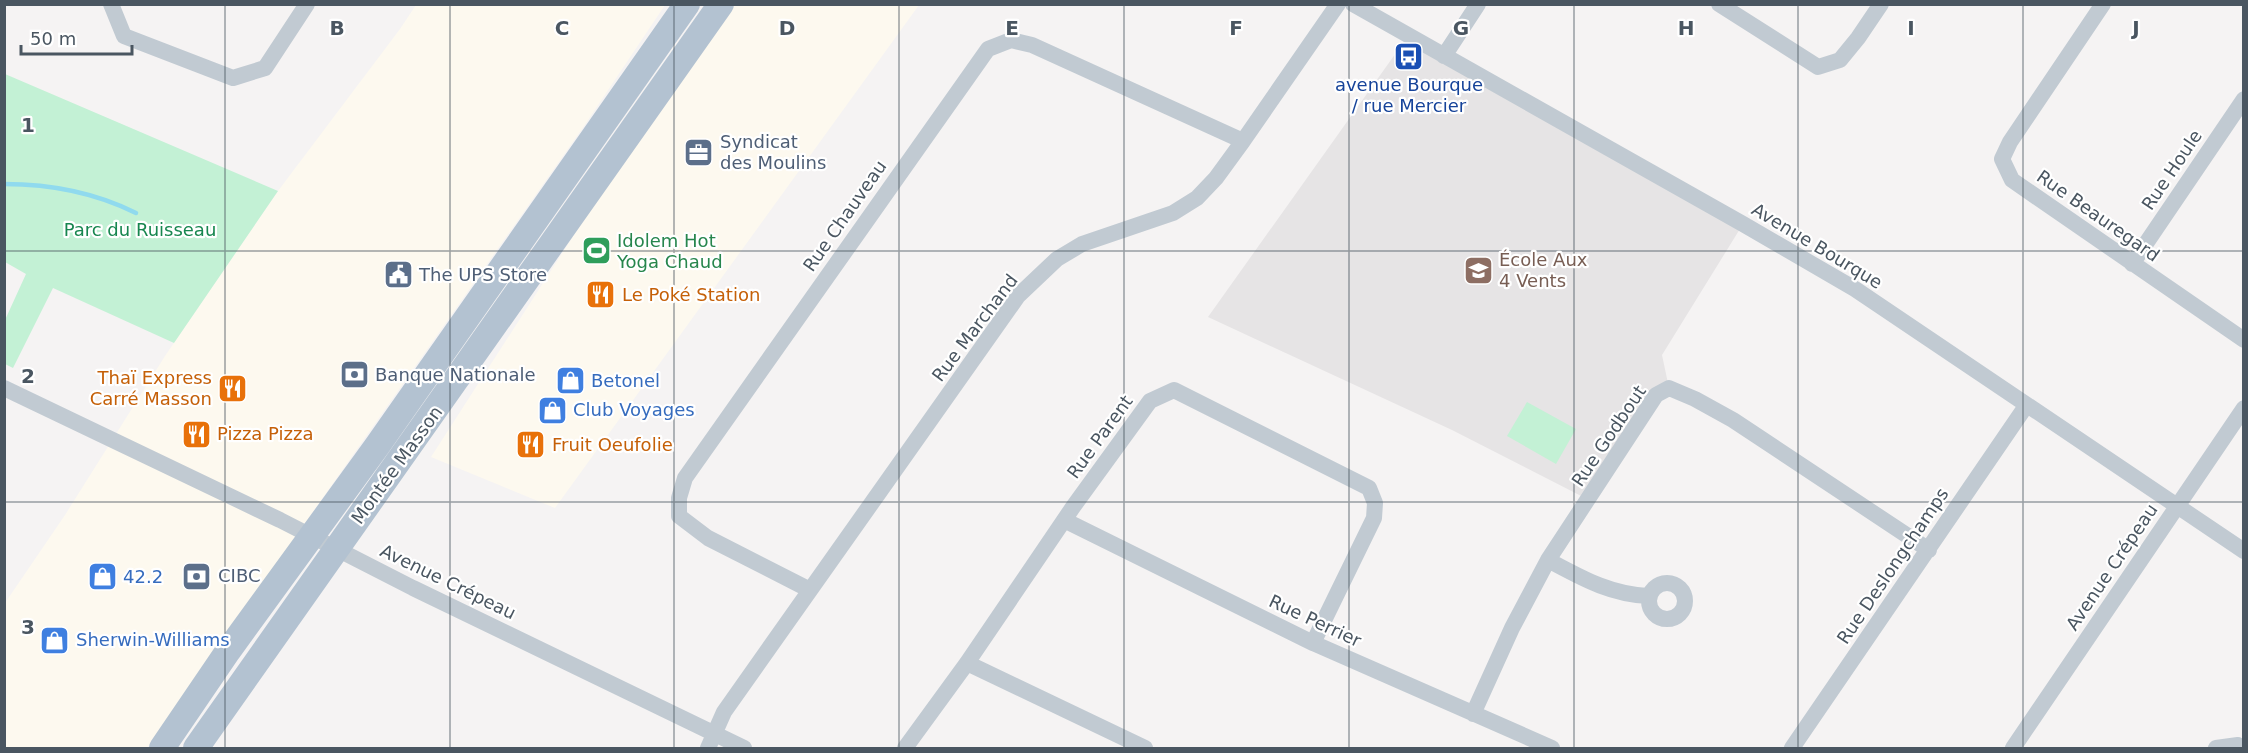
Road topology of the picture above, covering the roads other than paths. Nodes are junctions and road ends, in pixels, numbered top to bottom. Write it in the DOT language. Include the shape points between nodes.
graph roads {
  1 [pos="111,4"];
  2 [pos="307,4"];
  3 [pos="687,4"];
  4 [pos="721,4"];
  5 [pos="1338,4"];
  6 [pos="1353,4"];
  7 [pos="1478,4"];
  8 [pos="1719,4"];
  9 [pos="1881,4"];
  10 [pos="2103,4"];
  11 [pos="1444,56"];
  12 [pos="2244,99"];
  13 [pos="1243,141"];
  14 [pos="569,174"];
  15 [pos="590,189"];
  16 [pos="2132,264"];
  17 [pos="2244,340"];
  18 [pos="4,388"];
  19 [pos="2026,406"];
  20 [pos="2244,408"];
  21 [pos="2177,507"];
  22 [pos="1064,520"];
  23 [pos="313,536"];
  24 [pos="337,549"];
  25 [pos="1929,550"];
  26 [pos="2244,551"];
  27 [pos="1548,560"];
  28 [pos="810,590"];
  29 [pos="1648,596"];
  30 [pos="1313,643"];
  31 [pos="967,663"];
  32 [pos="1473,714"];
  33 [pos="711,742"];
  34 [pos="162,748"];
  35 [pos="196,748"];
  36 [pos="744,748"];
  37 [pos="905,748"];
  38 [pos="1145,748"];
  39 [pos="1552,748"];
  40 [pos="1792,748"];
  41 [pos="2013,748"];
  42 [pos="2216,748"];
  43 [pos="2243,748"];
  1 -- 2 [label="street" via="124,36 233,78 265,68"];
  3 -- 14 [label="main road, Montée Masson"];
  4 -- 15 [label="main road, Montée Masson"];
  5 -- 13 [label="street, Rue Marchand"];
  6 -- 11 [label="street, Avenue Bourque"];
  7 -- 11 [label="street"];
  8 -- 9 [label="street" via="1818,67 1840,60"];
  10 -- 16 [label="street, Rue Beauregard" via="2002,159 2012,180"];
  11 -- 19 [label="street, Avenue Bourque" via="1809,262"];
  12 -- 16 [label="street, Rue Houle"];
  13 -- 28 [label="street, Rue Marchand" via="1197,198 1173,213 1082,244 1057,259 1018,296"];
  13 -- 28 [label="street, Rue Chauveau" via="1032,45 1011,40 988,49 685,478 679,516 708,538"];
  14 -- 15 [label="main road"];
  14 -- 23 [label="main road, Montée Masson"];
  15 -- 24 [label="main road, Montée Masson"];
  16 -- 17 [label="street, Rue Beauregard"];
  18 -- 23 [label="street, Avenue Crépeau"];
  19 -- 21 [label="street, Avenue Bourque"];
  19 -- 25 [label="street, Rue Deslongchamps"];
  20 -- 21 [label="street, Avenue Crépeau"];
  21 -- 26 [label="street, Avenue Bourque"];
  21 -- 41 [label="street, Avenue Crépeau"];
  22 -- 30 [label="street, Rue Perrier"];
  22 -- 30 [label="street, Rue Parent" via="1150,401 1174,390 1369,488 1375,503 1374,518"];
  22 -- 31 [label="street, Rue Parent"];
  23 -- 24 [label="street, Avenue Crépeau"];
  23 -- 34 [label="main road, Montée Masson"];
  24 -- 33 [label="street, Avenue Crépeau"];
  24 -- 35 [label="main road, Montée Masson"];
  25 -- 27 [label="street, Rue Godbout" via="1734,420 1669,388 1656,395"];
  25 -- 40 [label="street, Rue Deslongchamps"];
  27 -- 29 [label="street" via="1598,586 1626,595"];
  27 -- 32 [label="street, Rue Godbout"];
  28 -- 33 [label="street, Rue Marchand" via="724,712"];
  30 -- 32 [label="street, Rue Perrier"];
  31 -- 37 [label="street, Rue Parent"];
  31 -- 38 [label="street"];
  32 -- 39 [label="street, Rue Perrier"];
  33 -- 36 [label="street, Avenue Crépeau"];
  42 -- 43 [label="street" via="2238,744"];
}
